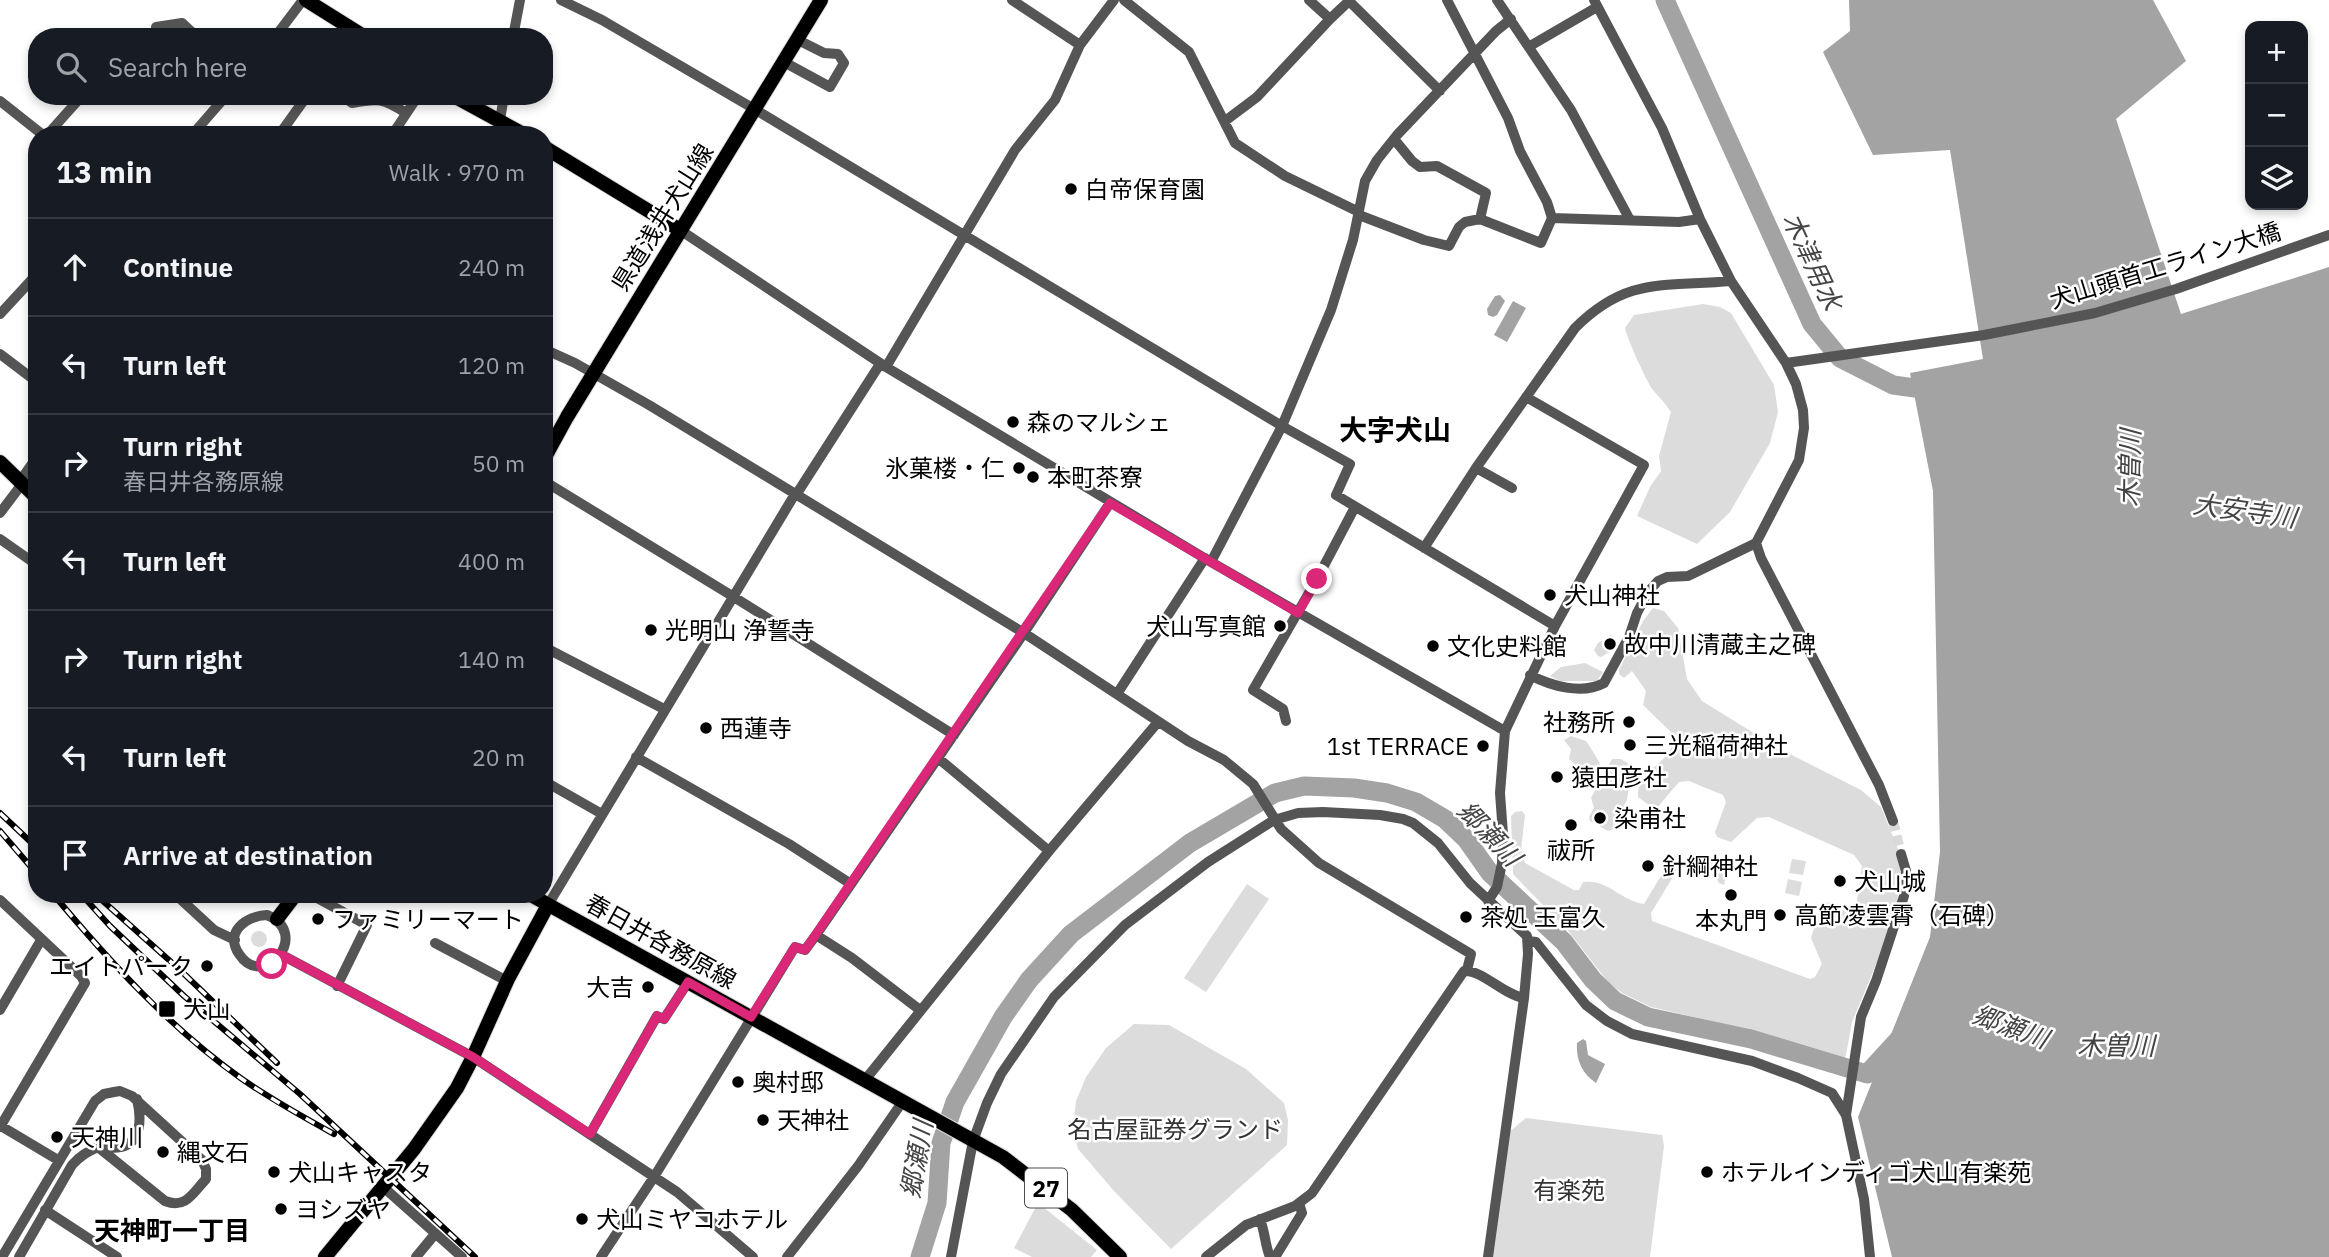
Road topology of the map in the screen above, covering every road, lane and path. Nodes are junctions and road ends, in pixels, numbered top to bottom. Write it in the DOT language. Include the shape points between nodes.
graph roads {
  1 [pos="305,0"];
  2 [pos="520,0"];
  3 [pos="561,0"];
  4 [pos="821,0"];
  5 [pos="1012,0"];
  6 [pos="1114,0"];
  7 [pos="1124,0"];
  8 [pos="1309,0"];
  9 [pos="1447,0"];
  10 [pos="1497,0"];
  11 [pos="1595,3"];
  12 [pos="1330,19"];
  13 [pos="1511,19"];
  14 [pos="156,26"];
  15 [pos="187,28"];
  16 [pos="282,28"];
  17 [pos="350,28"];
  18 [pos="515,28"];
  19 [pos="798,40"];
  20 [pos="1080,45"];
  21 [pos="1530,46"];
  22 [pos="1475,54"];
  23 [pos="784,62"];
  24 [pos="1440,91"];
  25 [pos="0,102"];
  26 [pos="73,105"];
  27 [pos="218,105"];
  28 [pos="301,105"];
  29 [pos="394,105"];
  30 [pos="412,105"];
  31 [pos="469,105"];
  32 [pos="503,105"];
  33 [pos="756,110"];
  34 [pos="406,113"];
  35 [pos="1225,121"];
  36 [pos="33,126"];
  37 [pos="54,126"];
  38 [pos="200,126"];
  39 [pos="285,126"];
  40 [pos="398,126"];
  41 [pos="503,126"];
  42 [pos="1394,139"];
  43 [pos="553,152"];
  44 [pos="1359,213"];
  45 [pos="1552,218"];
  46 [pos="1480,219"];
  47 [pos="1700,219"];
  48 [pos="1630,220"];
  49 [pos="680,230"];
  50 [pos="963,235"];
  51 [pos="2329,235"];
  52 [pos="1731,281"];
  53 [pos="28,284"];
  54 [pos="0,314"];
  55 [pos="553,353"];
  56 [pos="0,355"];
  57 [pos="1786,363"];
  58 [pos="883,365"];
  59 [pos="594,373"];
  60 [pos="28,375"];
  61 [pos="1526,397"];
  62 [pos="1282,426"];
  63 [pos="553,444"];
  64 [pos="0,462"];
  65 [pos="1476,468"];
  66 [pos="28,471"];
  67 [pos="21,482"];
  68 [pos="553,486"];
  69 [pos="1511,488"];
  70 [pos="28,489"];
  71 [pos="796,495"];
  72 [pos="1110,503"];
  73 [pos="1355,507"];
  74 [pos="0,513"];
  75 [pos="0,539"];
  76 [pos="1756,543"];
  77 [pos="1424,548"];
  78 [pos="28,559"];
  79 [pos="1208,560"];
  80 [pos="733,596"];
  81 [pos="1298,613"];
  82 [pos="1555,626"];
  83 [pos="1024,633"];
  84 [pos="553,652"];
  85 [pos="1530,675"];
  86 [pos="1117,694"];
  87 [pos="664,709"];
  88 [pos="1286,721"];
  89 [pos="1158,722"];
  90 [pos="1505,731"];
  91 [pos="954,735"];
  92 [pos="636,757"];
  93 [pos="938,758"];
  94 [pos="553,786"];
  95 [pos="602,814"];
  96 [pos="1271,816"];
  97 [pos="1893,821"];
  98 [pos="1049,851"];
  99 [pos="1902,854"];
  100 [pos="851,884"];
  101 [pos="553,897"];
  102 [pos="0,900"];
  103 [pos="1488,901"];
  104 [pos="185,903"];
  105 [pos="289,903"];
  106 [pos="327,903"];
  107 [pos="545,903"];
  108 [pos="548,905"];
  109 [pos="277,919"];
  110 [pos="816,934"];
  111 [pos="41,940"];
  112 [pos="235,940"];
  113 [pos="1528,941"];
  114 [pos="435,943"];
  115 [pos="282,955"];
  116 [pos="1467,970"];
  117 [pos="508,981"];
  118 [pos="688,982"];
  119 [pos="337,986"];
  120 [pos="1524,998"];
  121 [pos="0,1010"];
  122 [pos="920,1010"];
  123 [pos="751,1017"];
  124 [pos="473,1057"];
  125 [pos="865,1080"];
  126 [pos="137,1099"];
  127 [pos="903,1101"];
  128 [pos="1846,1115"];
  129 [pos="0,1126"];
  130 [pos="590,1134"];
  131 [pos="967,1137"];
  132 [pos="98,1147"];
  133 [pos="58,1160"];
  134 [pos="654,1177"];
  135 [pos="382,1186"];
  136 [pos="1299,1203"];
  137 [pos="45,1210"];
  138 [pos="1259,1219"];
  139 [pos="435,1234"];
  140 [pos="2,1257"];
  141 [pos="19,1257"];
  142 [pos="117,1257"];
  143 [pos="325,1257"];
  144 [pos="416,1257"];
  145 [pos="462,1257"];
  146 [pos="601,1257"];
  147 [pos="753,1257"];
  148 [pos="787,1257"];
  149 [pos="951,1257"];
  150 [pos="1120,1257"];
  151 [pos="1206,1257"];
  152 [pos="1271,1257"];
  153 [pos="1488,1257"];
  154 [pos="1870,1257"];
  1 -- 16 [label="street"];
  1 -- 17 [label="main road"];
  2 -- 18 [label="street"];
  3 -- 33 [label="street"];
  4 -- 19 [label="main road, 県道浅井犬山線"];
  5 -- 20 [label="street"];
  6 -- 20 [label="street"];
  7 -- 35 [label="street" via="1189,52"];
  8 -- 12 [label="street"];
  9 -- 22 [label="street"];
  10 -- 13 [label="street"];
  11 -- 21 [label="street"];
  11 -- 47 [label="street" via="1662,128"];
  12 -- 24 [label="street" via="1349,1"];
  12 -- 35 [label="street" via="1257,97"];
  13 -- 21 [label="street"];
  13 -- 22 [label="street"];
  14 -- 15 [label="street" via="181,23"];
  19 -- 23 [label="main road, 県道浅井犬山線"];
  19 -- 23 [label="street" via="824,53 838,54 844,63 830,87"];
  20 -- 50 [label="street" via="1055,100 1015,150"];
  21 -- 48 [label="street" via="1571,110"];
  22 -- 24 [label="street"];
  22 -- 45 [label="street"];
  23 -- 33 [label="main road, 県道浅井犬山線"];
  24 -- 42 [label="street"];
  25 -- 36 [label="street"];
  26 -- 37 [label="street"];
  27 -- 38 [label="street"];
  28 -- 39 [label="street"];
  29 -- 34 [label="street"];
  30 -- 34 [label="street"];
  31 -- 41 [label="main road"];
  32 -- 41 [label="street"];
  33 -- 49 [label="main road, 県道浅井犬山線"];
  33 -- 50 [label="street"];
  34 -- 40 [label="street"];
  35 -- 44 [label="street" via="1235,143 1263,163"];
  42 -- 44 [label="street" via="1365,181"];
  42 -- 46 [label="street" via="1420,167 1437,166 1486,193"];
  43 -- 49 [label="main road"];
  44 -- 46 [label="street" via="1449,246 1465,222"];
  44 -- 62 [label="street" via="1331,310"];
  45 -- 46 [label="street" via="1541,243"];
  45 -- 48 [label="street"];
  47 -- 48 [label="street"];
  47 -- 52 [label="street"];
  49 -- 58 [label="street"];
  49 -- 59 [label="main road, 県道浅井犬山線"];
  50 -- 58 [label="street"];
  50 -- 62 [label="street"];
  51 -- 57 [label="street, 犬山頭首工ライン大橋" via="2095,313 1984,335"];
  52 -- 57 [label="street"];
  52 -- 61 [label="street" via="1654,285 1608,300 1575,328"];
  53 -- 54 [label="street"];
  55 -- 59 [label="street"];
  56 -- 60 [label="street"];
  57 -- 76 [label="street" via="1803,410 1802,448"];
  58 -- 71 [label="street"];
  58 -- 72 [label="street"];
  59 -- 63 [label="main road, 県道浅井犬山線"];
  59 -- 71 [label="street"];
  61 -- 65 [label="street"];
  61 -- 82 [label="street" via="1644,465"];
  62 -- 73 [label="street" via="1350,464 1336,495"];
  62 -- 79 [label="street"];
  64 -- 67 [label="main road"];
  65 -- 69 [label="street"];
  65 -- 77 [label="street"];
  66 -- 67 [label="street"];
  67 -- 70 [label="main road"];
  67 -- 74 [label="street"];
  68 -- 80 [label="street"];
  71 -- 80 [label="street"];
  71 -- 83 [label="street"];
  72 -- 79 [label="street"];
  72 -- 83 [label="street"];
  73 -- 77 [label="street"];
  73 -- 81 [label="street"];
  75 -- 78 [label="street"];
  76 -- 85 [label="street" via="1688,576 1658,581 1599,686 1552,686"];
  76 -- 97 [label="street"];
  77 -- 82 [label="street"];
  79 -- 81 [label="street"];
  79 -- 86 [label="street"];
  80 -- 87 [label="street"];
  80 -- 91 [label="street"];
  81 -- 88 [label="street" via="1253,690 1283,709"];
  81 -- 90 [label="street"];
  82 -- 85 [label="street"];
  83 -- 86 [label="street"];
  83 -- 91 [label="street"];
  84 -- 87 [label="street"];
  85 -- 90 [label="street"];
  86 -- 89 [label="street"];
  87 -- 92 [label="street"];
  89 -- 96 [label="street" via="1224,760 1253,784"];
  89 -- 98 [label="street"];
  90 -- 103 [label="street" via="1500,793 1502,863 1497,887"];
  91 -- 93 [label="street"];
  92 -- 95 [label="street"];
  92 -- 100 [label="street"];
  93 -- 98 [label="street"];
  93 -- 100 [label="street"];
  94 -- 95 [label="street"];
  95 -- 101 [label="street"];
  96 -- 103 [label="street" via="1323,812 1403,819 1438,843"];
  96 -- 116 [label="street" via="1319,863 1471,954"];
  96 -- 131 [label="street" via="1125,925 1054,997 1001,1074"];
  98 -- 122 [label="street"];
  99 -- 128 [label="street" via="1905,896 1861,1017"];
  100 -- 110 [label="street"];
  102 -- 111 [label="street"];
  103 -- 113 [label="street" via="1524,932"];
  104 -- 112 [label="street" via="214,930"];
  105 -- 109 [label="main road"];
  106 -- 119 [label="street" via="367,925"];
  107 -- 108 [label="main road, 春日井各務原線 / 27"];
  108 -- 117 [label="main road"];
  108 -- 118 [label="main road, 春日井各務原線 / 27"];
  109 -- 112 [label="street" via="267,915 244,921"];
  109 -- 115 [label="street" via="284,929"];
  110 -- 122 [label="street"];
  110 -- 123 [label="street" via="805,950 795,947"];
  111 -- 121 [label="street"];
  111 -- 129 [label="street" via="85,983"];
  112 -- 115 [label="street" via="240,957 250,965 272,964"];
  113 -- 120 [label="street"];
  113 -- 128 [label="street" via="1536,942 1586,1005 1607,1021 1632,1034 1752,1060 1798,1077 1832,1093"];
  114 -- 117 [label="street"];
  115 -- 119 [label="street"];
  116 -- 120 [label="street"];
  116 -- 136 [label="street" via="1320,1182"];
  117 -- 124 [label="main road"];
  118 -- 123 [label="main road, 春日井各務原線 / 27"];
  118 -- 130 [label="street" via="664,1019 657,1016"];
  119 -- 124 [label="street"];
  120 -- 153 [label="street"];
  122 -- 125 [label="street"];
  123 -- 125 [label="main road, 春日井各務原線 / 27"];
  123 -- 134 [label="street"];
  124 -- 130 [label="street"];
  124 -- 135 [label="main road" via="414,1149"];
  125 -- 127 [label="main road, 春日井各務原線 / 27"];
  126 -- 132 [label="street" via="141,1121 132,1141 121,1147"];
  126 -- 132 [label="street" via="202,1160 206,1179 184,1203 176,1205"];
  126 -- 133 [label="street" via="120,1091 104,1094"];
  127 -- 131 [label="main road, 春日井各務原線 / 27"];
  127 -- 148 [label="street"];
  128 -- 154 [label="street" via="1864,1199"];
  129 -- 133 [label="street"];
  130 -- 134 [label="street"];
  131 -- 149 [label="street"];
  131 -- 150 [label="main road, 春日井各務原線 / 27" via="1044,1187"];
  132 -- 137 [label="street" via="79,1156"];
  133 -- 140 [label="street"];
  134 -- 146 [label="street"];
  134 -- 147 [label="street"];
  135 -- 139 [label="street"];
  135 -- 143 [label="main road"];
  136 -- 138 [label="street"];
  136 -- 152 [label="street" via="1302,1213"];
  137 -- 141 [label="street"];
  137 -- 142 [label="street"];
  138 -- 151 [label="street"];
  138 -- 152 [label="street"];
  139 -- 144 [label="street"];
  139 -- 145 [label="street"];
}
